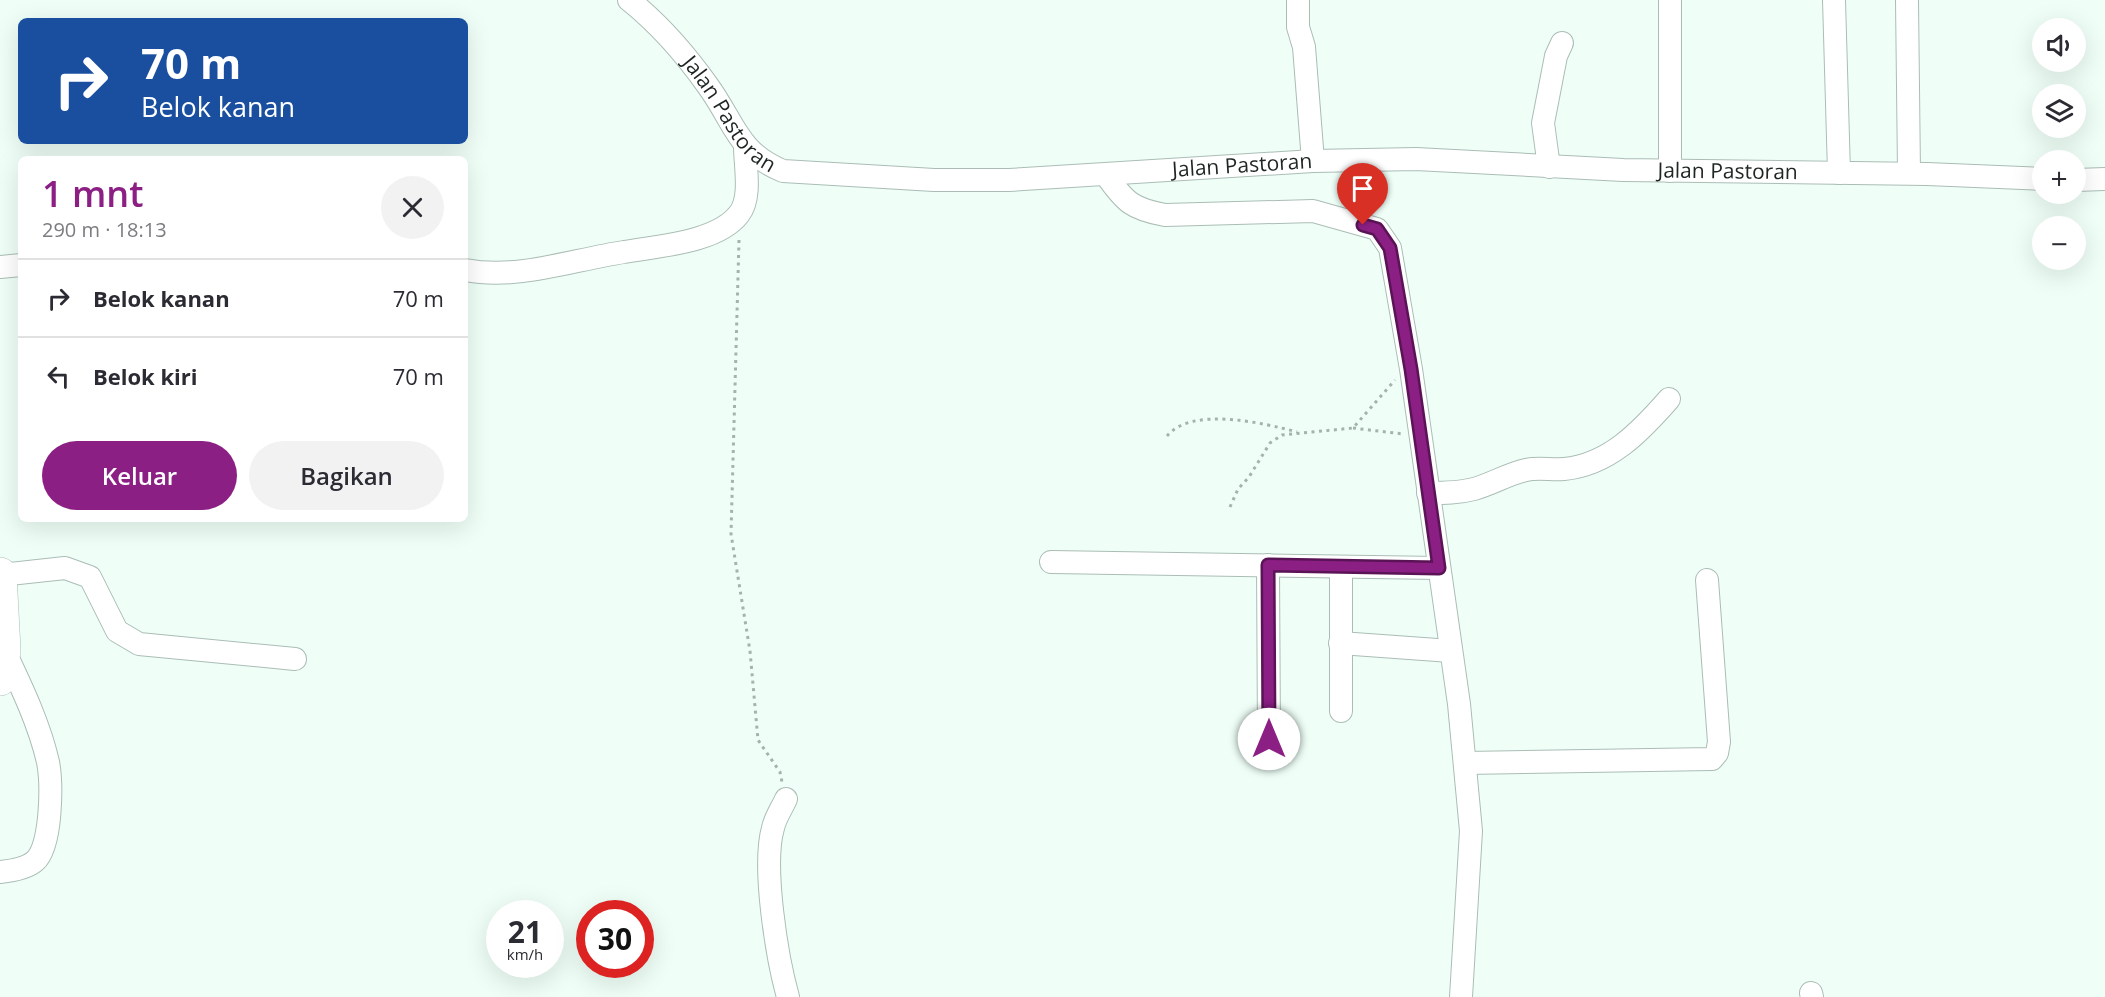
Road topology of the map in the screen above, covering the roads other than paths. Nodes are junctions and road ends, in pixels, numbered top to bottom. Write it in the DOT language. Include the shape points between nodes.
graph roads {
  1 [pos="629,0"];
  2 [pos="1298,0"];
  3 [pos="1670,0"];
  4 [pos="1834,0"];
  5 [pos="1907,0"];
  6 [pos="1562,43"];
  7 [pos="745,147"];
  8 [pos="1314,161"];
  9 [pos="1549,166"];
  10 [pos="1670,171"];
  11 [pos="1839,173"];
  12 [pos="1909,173"];
  13 [pos="1107,175"];
  14 [pos="2032,179"];
  15 [pos="2105,179"];
  16 [pos="2086,180"];
  17 [pos="18,265"];
  18 [pos="0,267"];
  19 [pos="468,271"];
  20 [pos="1669,399"];
  21 [pos="1428,493"];
  22 [pos="1051,562"];
  23 [pos="1268,565"];
  24 [pos="1341,568"];
  25 [pos="1439,568"];
  26 [pos="0,575"];
  27 [pos="1707,580"];
  28 [pos="1340,643"];
  29 [pos="1451,651"];
  30 [pos="1,659"];
  31 [pos="295,659"];
  32 [pos="1341,711"];
  33 [pos="1269,739"];
  34 [pos="1465,763"];
  35 [pos="786,799"];
  36 [pos="0,872"];
  37 [pos="788,997"];
  38 [pos="1461,997"];
  1 -- 7 [label="street, Jalan Pastoran" via="709,87"];
  2 -- 8 [label="street"];
  3 -- 10 [label="street"];
  4 -- 11 [label="street"];
  5 -- 12 [label="street"];
  6 -- 9 [label="street" via="1543,123"];
  7 -- 13 [label="street, Jalan Pastoran" via="783,171 826,175 945,180"];
  7 -- 19 [label="street" via="746,194 740,214 725,226 671,247 624,252 540,270"];
  8 -- 9 [label="street, Jalan Pastoran" via="1416,159"];
  8 -- 13 [label="street, Jalan Pastoran"];
  9 -- 10 [label="street, Jalan Pastoran"];
  10 -- 11 [label="street, Jalan Pastoran"];
  11 -- 12 [label="street, Jalan Pastoran"];
  12 -- 14 [label="street, Jalan Pastoran"];
  13 -- 21 [label="street" via="1125,202 1146,212 1313,212 1377,229 1390,248"];
  15 -- 16 [label="street"];
  17 -- 18 [label="street"];
  20 -- 21 [label="street" via="1643,430 1618,449 1584,464 1565,469 1530,469 1475,489"];
  21 -- 25 [label="street"];
  22 -- 23 [label="street"];
  23 -- 24 [label="street"];
  23 -- 33 [label="street"];
  24 -- 25 [label="street"];
  24 -- 28 [label="street"];
  25 -- 29 [label="street"];
  26 -- 30 [label="highway"];
  26 -- 31 [label="street" via="65,568 90,578 117,631 139,644"];
  27 -- 34 [label="street" via="1719,741 1712,759"];
  28 -- 29 [label="street"];
  28 -- 32 [label="street"];
  29 -- 34 [label="street"];
  30 -- 36 [label="street" via="35,719 48,764 49,806 46,840 35,861"];
  34 -- 38 [label="street" via="1471,831"];
  35 -- 37 [label="street" via="773,828 769,852 775,935"];
}
